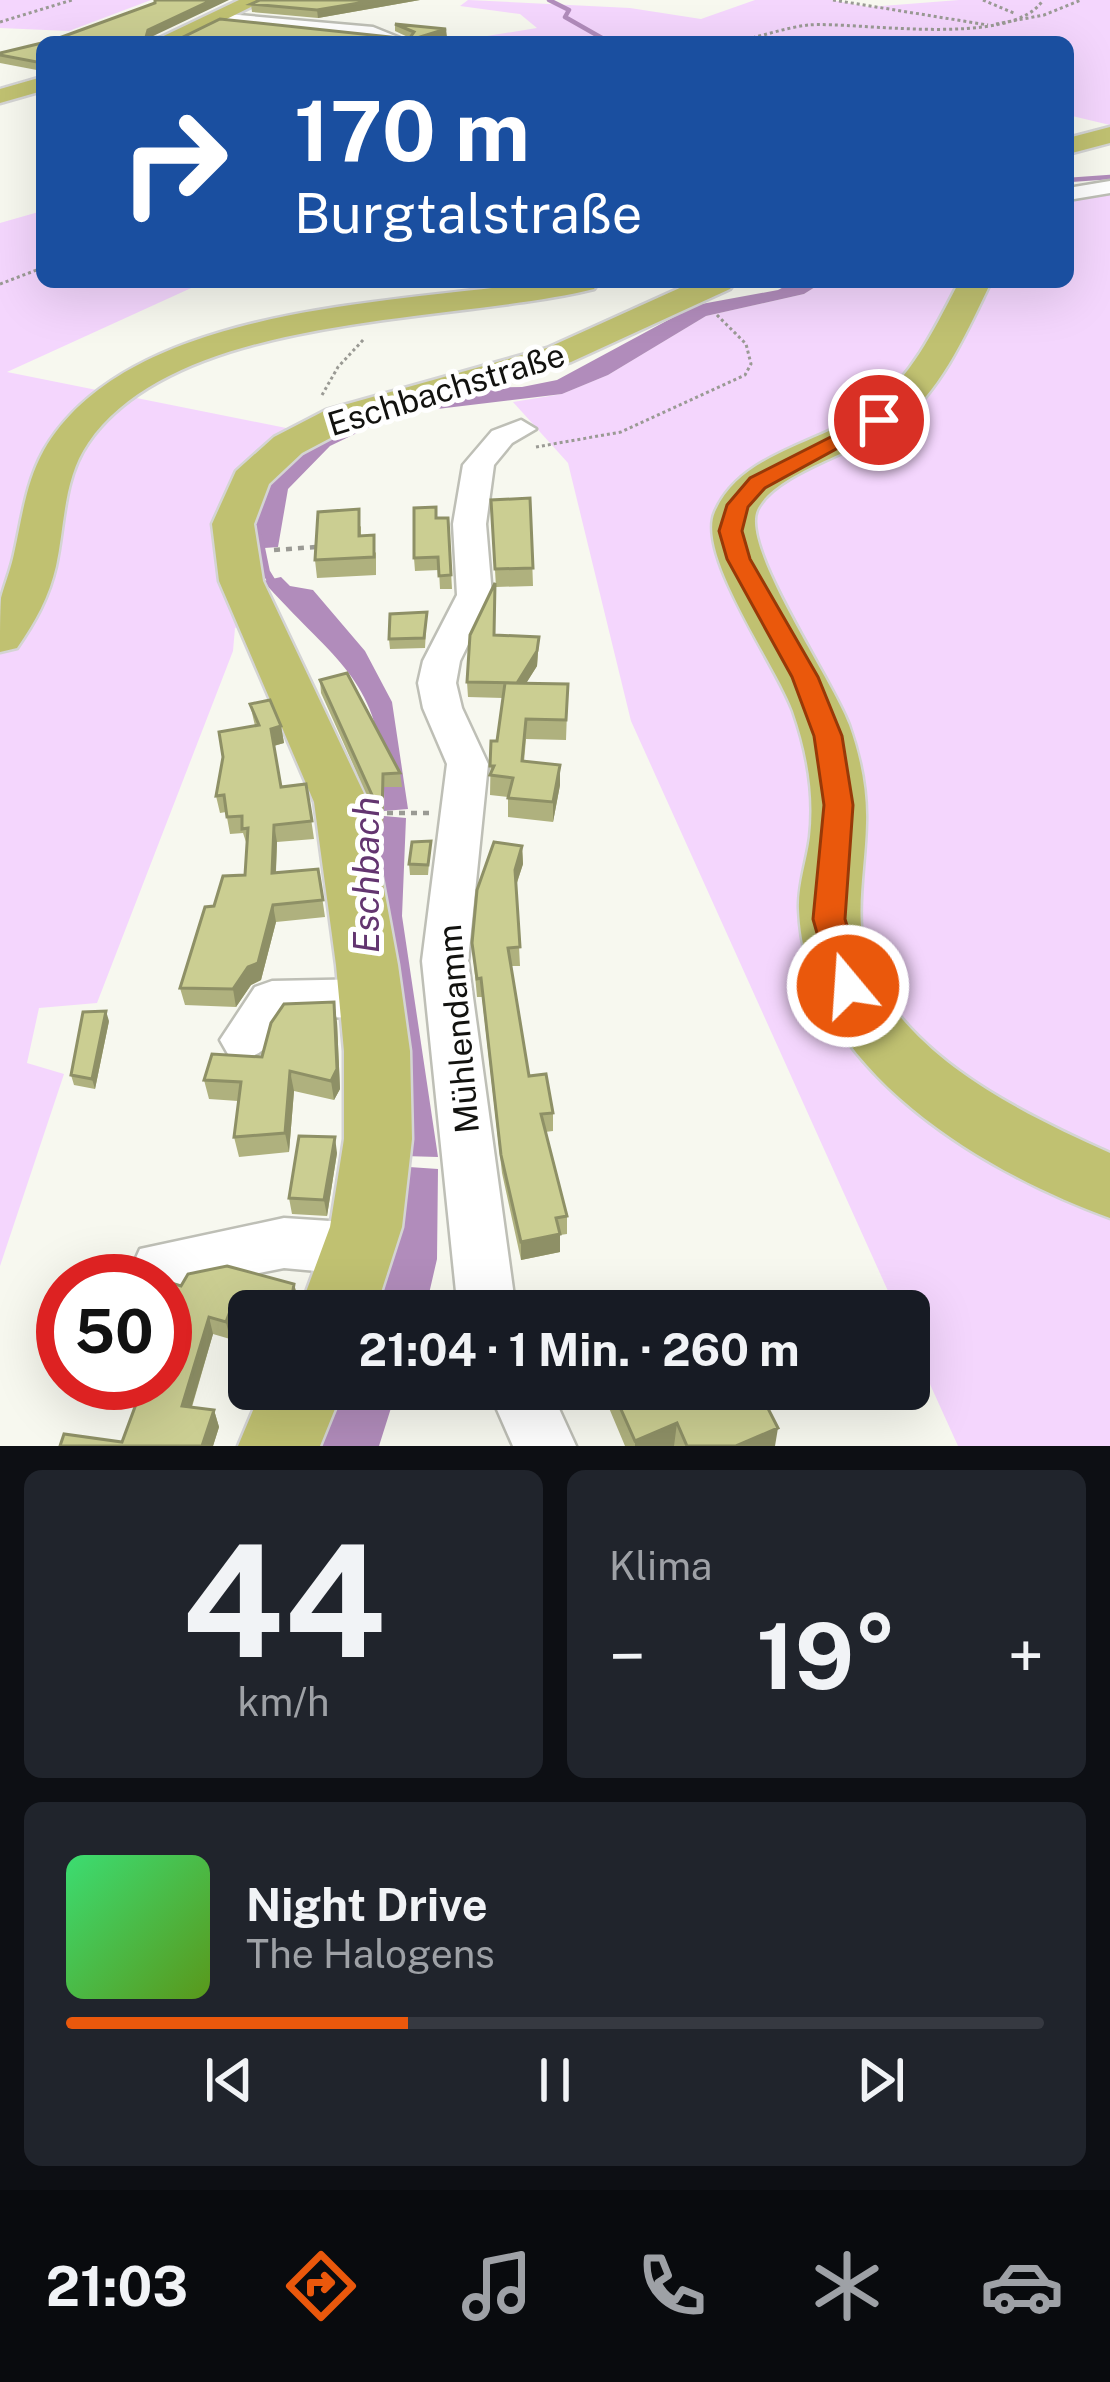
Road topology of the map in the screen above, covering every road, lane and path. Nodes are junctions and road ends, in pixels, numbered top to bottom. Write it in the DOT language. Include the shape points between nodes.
graph roads {
  1 [pos="72,0"];
  2 [pos="255,0"];
  3 [pos="833,0"];
  4 [pos="983,0"];
  5 [pos="1043,0"];
  6 [pos="1081,0"];
  7 [pos="1016,14"];
  8 [pos="216,18"];
  9 [pos="0,22"];
  10 [pos="995,24"];
  11 [pos="176,36"];
  12 [pos="384,36"];
  13 [pos="761,36"];
  14 [pos="36,86"];
  15 [pos="0,96"];
  16 [pos="1110,135"];
  17 [pos="1074,144"];
  18 [pos="1110,187"];
  19 [pos="1074,193"];
  20 [pos="36,270"];
  21 [pos="0,284"];
  22 [pos="541,288"];
  23 [pos="972,288"];
  24 [pos="717,298"];
  25 [pos="415,306"];
  26 [pos="314,429"];
  27 [pos="502,442"];
  28 [pos="324,547"];
  29 [pos="301,548"];
  30 [pos="0,638"];
  31 [pos="379,813"];
  32 [pos="420,813"];
  33 [pos="371,998"];
  34 [pos="245,1040"];
  35 [pos="1110,1187"];
  36 [pos="192,1261"];
  37 [pos="348,1280"];
  38 [pos="484,1290"];
  39 [pos="294,1410"];
  40 [pos="528,1410"];
  41 [pos="278,1446"];
  42 [pos="545,1446"];
  1 -- 9 [label="path"];
  2 -- 8 [label="main road"];
  3 -- 10 [label="path"];
  4 -- 7 [label="path"];
  5 -- 7 [label="path"];
  6 -- 10 [label="path"];
  7 -- 10 [label="path"];
  8 -- 11 [label="main road"];
  8 -- 12 [label="street"];
  10 -- 13 [label="path" via="920,31 808,25"];
  14 -- 15 [label="main road"];
  16 -- 17 [label="main road"];
  18 -- 19 [label="street"];
  20 -- 21 [label="path"];
  22 -- 25 [label="main road"];
  23 -- 35 [label="main road" via="904,399 851,438 758,483 738,505 731,537 828,736 839,805 830,933 855,999 932,1087 1025,1147"];
  24 -- 26 [label="main road, Eschbachstraße"];
  24 -- 27 [label="path" via="746,344 745,375 621,432"];
  25 -- 26 [label="path" via="366,336 338,367 300,426"];
  25 -- 30 [label="main road" via="254,333 173,363 117,395 63,450 33,582"];
  26 -- 33 [label="main road, Eschbachstraße" via="250,485 234,518 231,553 341,802"];
  27 -- 38 [label="street, Mühlendamm" via="469,510 475,597 437,686 469,773 445,962"];
  28 -- 29 [label="path"];
  31 -- 32 [label="path"];
  33 -- 34 [label="street" via="272,1000"];
  33 -- 37 [label="main road, Eschbachstraße" via="378,1139"];
  36 -- 37 [label="street" via="284,1243"];
  39 -- 41 [label="main road"];
  40 -- 42 [label="street"];
}
